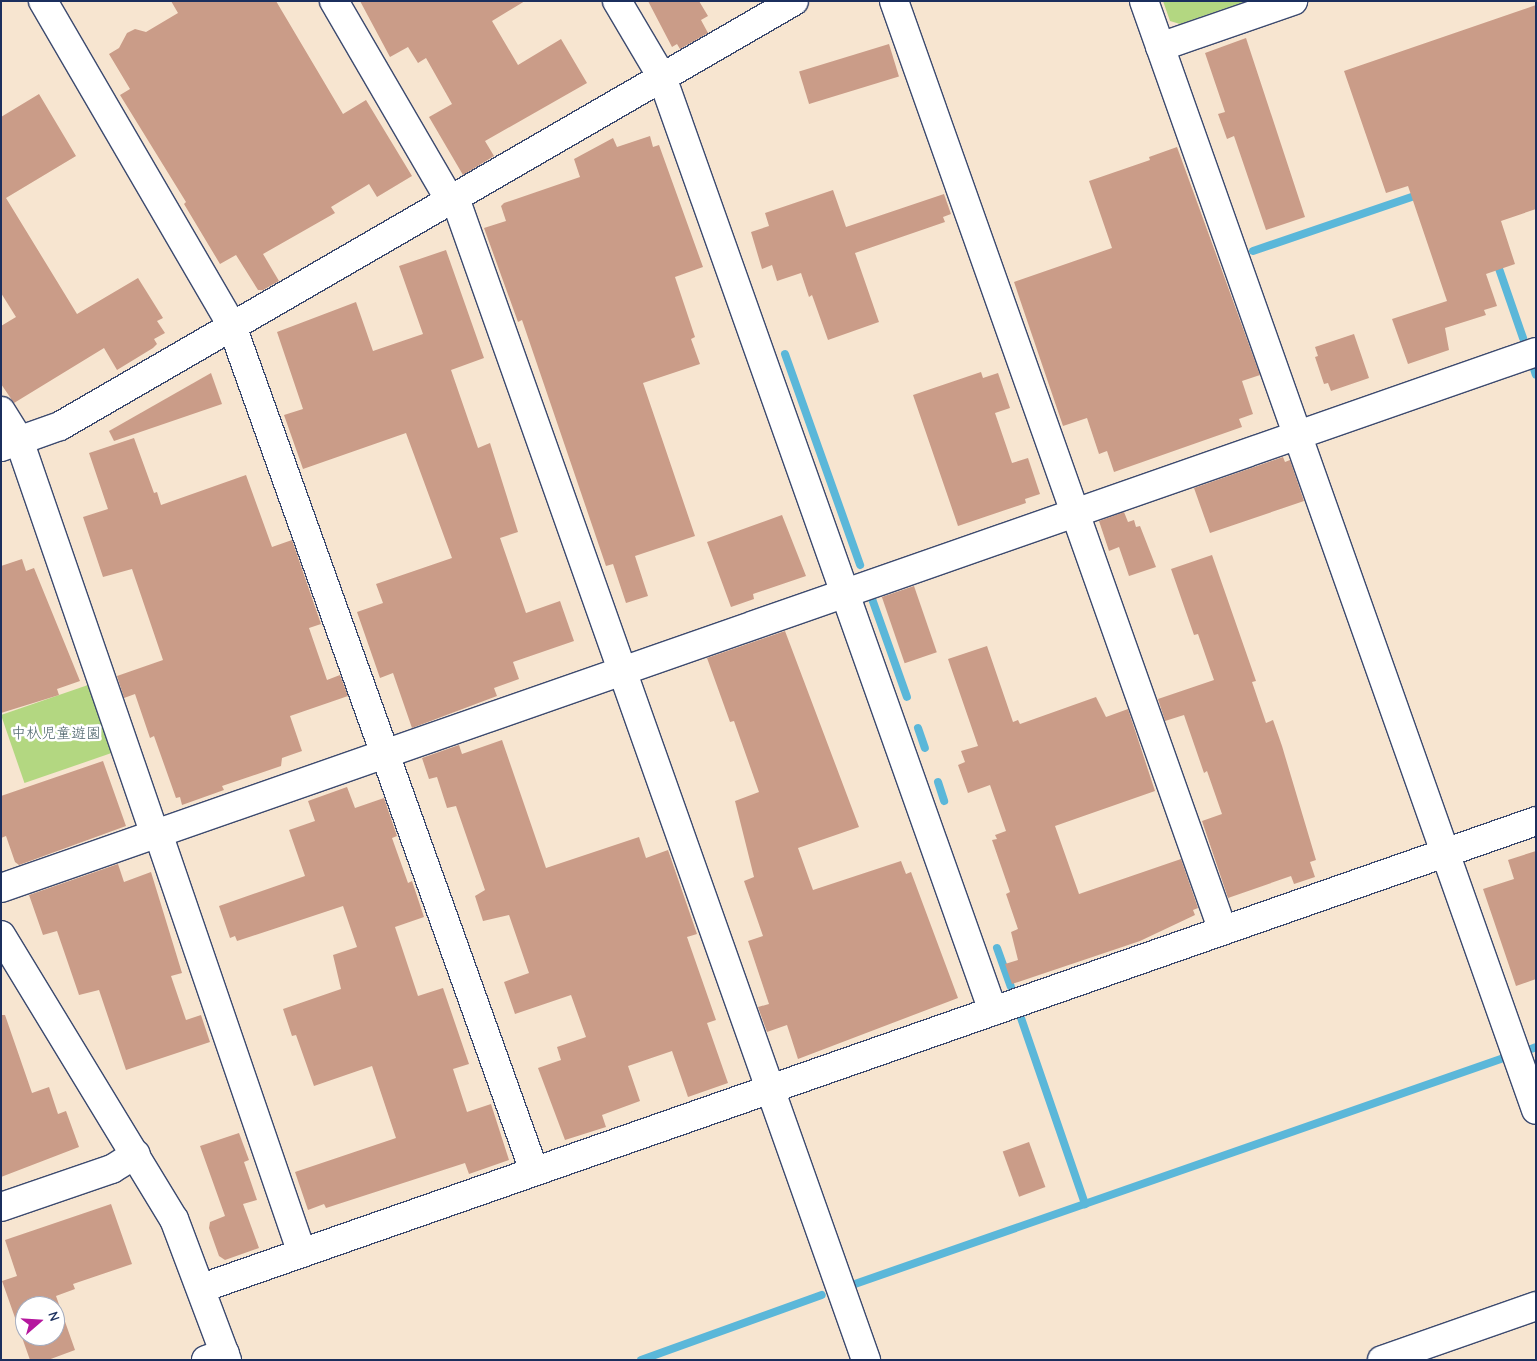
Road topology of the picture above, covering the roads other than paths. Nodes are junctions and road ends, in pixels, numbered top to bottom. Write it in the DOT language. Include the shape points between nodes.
graph roads {
  1 [pos="43,1"];
  2 [pos="334,1"];
  3 [pos="617,1"];
  4 [pos="794,1"];
  5 [pos="894,1"];
  6 [pos="1144,1"];
  7 [pos="1293,1"];
  8 [pos="1160,47"];
  9 [pos="662,78"];
  10 [pos="452,199"];
  11 [pos="232,326"];
  12 [pos="1536,352"];
  13 [pos="1,410"];
  14 [pos="1297,435"];
  15 [pos="10,443"];
  16 [pos="1075,513"];
  17 [pos="845,593"];
  18 [pos="622,671"];
  19 [pos="385,754"];
  20 [pos="1536,821"];
  21 [pos="157,834"];
  22 [pos="1445,853"];
  23 [pos="1,888"];
  24 [pos="1223,930"];
  25 [pos="4,948"];
  26 [pos="993,1011"];
  27 [pos="770,1089"];
  28 [pos="1536,1110"];
  29 [pos="136,1154"];
  30 [pos="534,1172"];
  31 [pos="1,1207"];
  32 [pos="302,1252"];
  33 [pos="202,1288"];
  34 [pos="1536,1306"];
  35 [pos="219,1357"];
  36 [pos="866,1360"];
  37 [pos="1382,1360"];
  1 -- 11 [label="street"];
  2 -- 10 [label="street"];
  3 -- 9 [label="street"];
  4 -- 9 [label="street"];
  5 -- 16 [label="street"];
  6 -- 8 [label="street"];
  7 -- 8 [label="street"];
  8 -- 14 [label="street"];
  9 -- 10 [label="street"];
  9 -- 17 [label="street"];
  10 -- 11 [label="street"];
  10 -- 18 [label="street"];
  11 -- 15 [label="street" via="60,426"];
  11 -- 19 [label="street"];
  12 -- 14 [label="street"];
  13 -- 15 [label="street"];
  14 -- 16 [label="street"];
  14 -- 22 [label="street"];
  15 -- 21 [label="street"];
  16 -- 17 [label="street"];
  16 -- 24 [label="street"];
  17 -- 18 [label="street"];
  17 -- 26 [label="street"];
  18 -- 19 [label="street"];
  18 -- 27 [label="street"];
  19 -- 21 [label="street"];
  19 -- 30 [label="street"];
  20 -- 22 [label="street"];
  21 -- 23 [label="street"];
  21 -- 32 [label="street"];
  22 -- 24 [label="street"];
  22 -- 28 [label="street"];
  24 -- 26 [label="street"];
  25 -- 29 [label="street"];
  26 -- 27 [label="street"];
  27 -- 30 [label="street"];
  27 -- 36 [label="street"];
  29 -- 31 [label="street" via="112,1169"];
  29 -- 33 [label="street" via="174,1220"];
  30 -- 32 [label="street"];
  32 -- 33 [label="street"];
  33 -- 35 [label="street"];
  34 -- 37 [label="street"];
}
